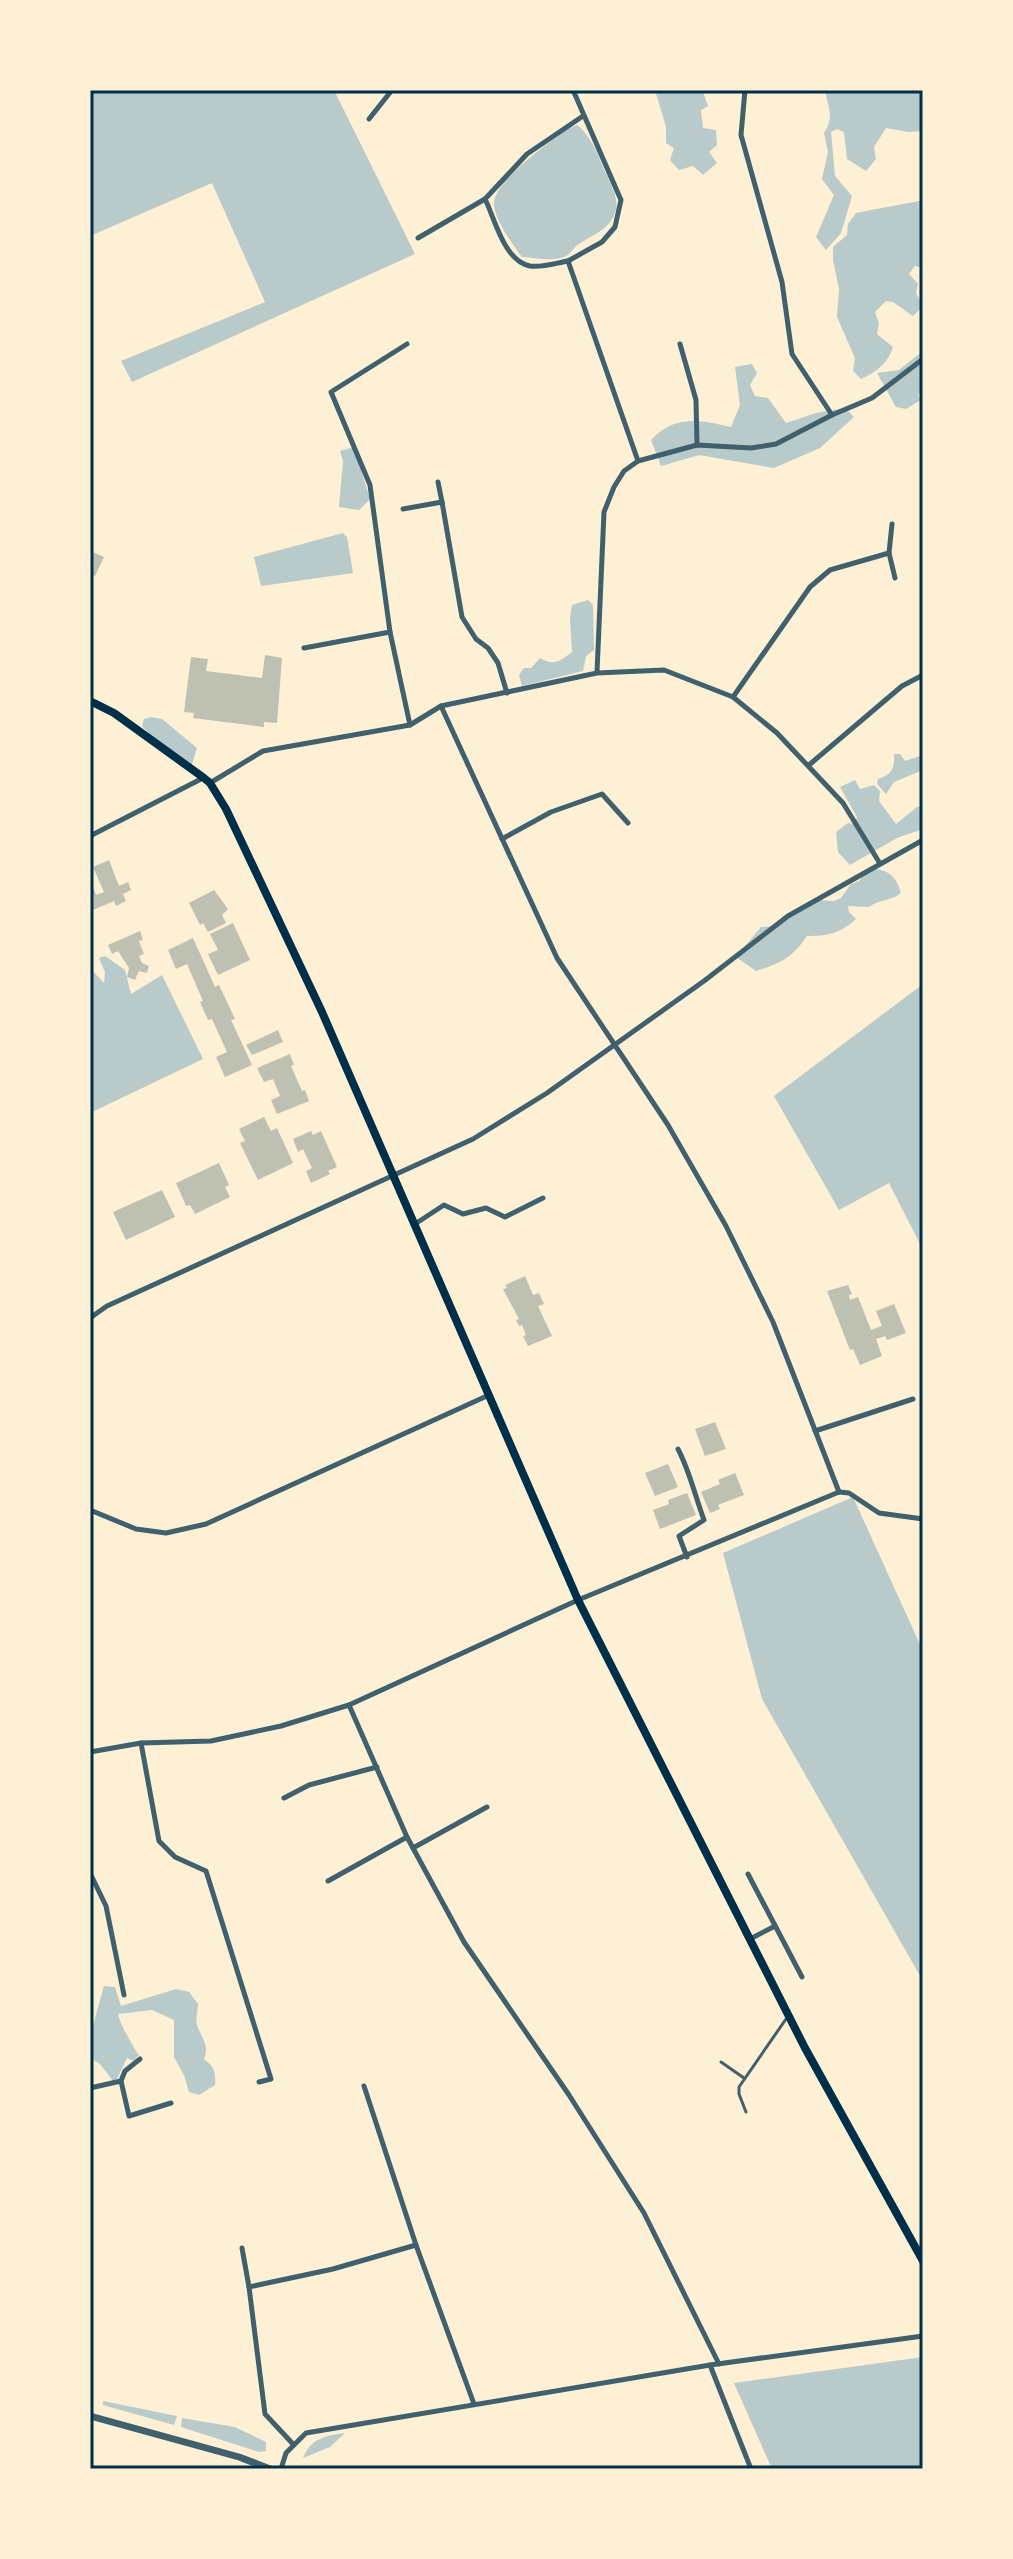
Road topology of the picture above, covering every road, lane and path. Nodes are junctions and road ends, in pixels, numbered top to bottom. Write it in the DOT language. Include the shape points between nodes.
graph roads {
  1 [pos="392,90"];
  2 [pos="573,90"];
  3 [pos="745,90"];
  4 [pos="583,116"];
  5 [pos="369,119"];
  6 [pos="485,199"];
  7 [pos="418,238"];
  8 [pos="568,261"];
  9 [pos="407,344"];
  10 [pos="680,344"];
  11 [pos="923,359"];
  12 [pos="832,415"];
  13 [pos="697,445"];
  14 [pos="638,461"];
  15 [pos="438,482"];
  16 [pos="442,502"];
  17 [pos="403,509"];
  18 [pos="892,524"];
  19 [pos="889,553"];
  20 [pos="895,578"];
  21 [pos="390,632"];
  22 [pos="304,648"];
  23 [pos="597,673"];
  24 [pos="923,675"];
  25 [pos="507,693"];
  26 [pos="733,697"];
  27 [pos="90,701"];
  28 [pos="441,706"];
  29 [pos="410,725"];
  30 [pos="809,765"];
  31 [pos="207,780"];
  32 [pos="628,823"];
  33 [pos="90,836"];
  34 [pos="502,839"];
  35 [pos="923,840"];
  36 [pos="879,862"];
  37 [pos="614,1045"];
  38 [pos="393,1176"];
  39 [pos="543,1198"];
  40 [pos="414,1224"];
  41 [pos="90,1318"];
  42 [pos="490,1395"];
  43 [pos="913,1399"];
  44 [pos="815,1431"];
  45 [pos="678,1449"];
  46 [pos="839,1492"];
  47 [pos="90,1510"];
  48 [pos="923,1519"];
  49 [pos="687,1557"];
  50 [pos="578,1600"];
  51 [pos="349,1705"];
  52 [pos="141,1743"];
  53 [pos="90,1752"];
  54 [pos="378,1767"];
  55 [pos="284,1798"];
  56 [pos="487,1807"];
  57 [pos="407,1837"];
  58 [pos="413,1848"];
  59 [pos="90,1873"];
  60 [pos="748,1874"];
  61 [pos="328,1881"];
  62 [pos="775,1926"];
  63 [pos="750,1939"];
  64 [pos="802,1977"];
  65 [pos="124,1995"];
  66 [pos="789,2016"];
  67 [pos="140,2059"];
  68 [pos="721,2062"];
  69 [pos="744,2078"];
  70 [pos="121,2081"];
  71 [pos="259,2082"];
  72 [pos="364,2086"];
  73 [pos="90,2088"];
  74 [pos="171,2103"];
  75 [pos="746,2112"];
  76 [pos="416,2245"];
  77 [pos="242,2248"];
  78 [pos="923,2261"];
  79 [pos="249,2287"];
  80 [pos="923,2336"];
  81 [pos="719,2364"];
  82 [pos="710,2365"];
  83 [pos="474,2404"];
  84 [pos="90,2416"];
  85 [pos="293,2444"];
  86 [pos="270,2469"];
  87 [pos="281,2469"];
  88 [pos="751,2469"];
  1 -- 5 [label="street"];
  2 -- 4 [label="street"];
  3 -- 12 [label="street" via="741,135 782,282 792,354"];
  4 -- 6 [label="street" via="527,154"];
  4 -- 8 [label="street" via="621,200 615,227 602,242"];
  6 -- 7 [label="street"];
  6 -- 8 [label="street" via="505,244 524,264"];
  8 -- 14 [label="street"];
  9 -- 21 [label="street" via="331,392 370,485"];
  10 -- 13 [label="street" via="696,400"];
  11 -- 12 [label="street" via="872,398"];
  12 -- 13 [label="street" via="776,444"];
  13 -- 14 [label="street"];
  14 -- 23 [label="street" via="624,471 604,512"];
  15 -- 16 [label="street"];
  16 -- 17 [label="street"];
  16 -- 25 [label="street" via="462,617 498,663"];
  18 -- 19 [label="street"];
  19 -- 20 [label="street"];
  19 -- 26 [label="street" via="830,570 810,587"];
  21 -- 22 [label="street"];
  21 -- 29 [label="street"];
  23 -- 25 [label="street"];
  23 -- 26 [label="street" via="664,670"];
  24 -- 30 [label="street" via="902,686"];
  25 -- 28 [label="street"];
  26 -- 30 [label="street"];
  27 -- 31 [label="main road"];
  28 -- 29 [label="street"];
  28 -- 34 [label="street"];
  29 -- 31 [label="street" via="263,751"];
  30 -- 36 [label="street" via="843,803"];
  31 -- 33 [label="street"];
  31 -- 38 [label="main road" via="278,916"];
  32 -- 34 [label="street" via="602,794 551,812"];
  34 -- 37 [label="street" via="557,958"];
  35 -- 36 [label="street"];
  36 -- 37 [label="street" via="788,916"];
  37 -- 38 [label="street" via="473,1139"];
  37 -- 44 [label="street" via="726,1226 773,1322"];
  38 -- 40 [label="main road"];
  38 -- 41 [label="street"];
  39 -- 40 [label="street" via="505,1217 486,1208 463,1214 444,1205"];
  40 -- 42 [label="main road"];
  42 -- 47 [label="street" via="206,1524 166,1533 136,1529"];
  42 -- 50 [label="main road"];
  43 -- 44 [label="street"];
  44 -- 46 [label="street"];
  45 -- 49 [label="street" via="704,1520 679,1536"];
  46 -- 48 [label="street" via="879,1513"];
  46 -- 49 [label="street"];
  49 -- 50 [label="street"];
  50 -- 51 [label="street"];
  50 -- 63 [label="main road"];
  51 -- 52 [label="street" via="211,1741"];
  51 -- 54 [label="street"];
  52 -- 53 [label="street"];
  52 -- 71 [label="street" via="159,1841 175,1857 206,1871 271,2079"];
  54 -- 55 [label="street" via="309,1785"];
  54 -- 57 [label="street"];
  56 -- 58 [label="street"];
  57 -- 58 [label="street"];
  57 -- 61 [label="street"];
  58 -- 81 [label="street" via="464,1942 644,2213"];
  59 -- 65 [label="street" via="106,1906"];
  60 -- 62 [label="street"];
  62 -- 63 [label="street"];
  62 -- 64 [label="street"];
  63 -- 66 [label="main road"];
  66 -- 69 [label="lane"];
  66 -- 78 [label="main road"];
  67 -- 70 [label="street"];
  68 -- 69 [label="lane"];
  69 -- 75 [label="lane" via="739,2094"];
  70 -- 73 [label="street"];
  70 -- 74 [label="street" via="129,2116"];
  72 -- 76 [label="street"];
  76 -- 79 [label="street"];
  76 -- 83 [label="street"];
  77 -- 79 [label="street"];
  79 -- 85 [label="street" via="265,2414"];
  80 -- 81 [label="street"];
  81 -- 82 [label="street"];
  82 -- 83 [label="street"];
  82 -- 88 [label="street"];
  83 -- 85 [label="street" via="306,2433"];
  84 -- 86 [label="street"];
  85 -- 87 [label="street"];
}
